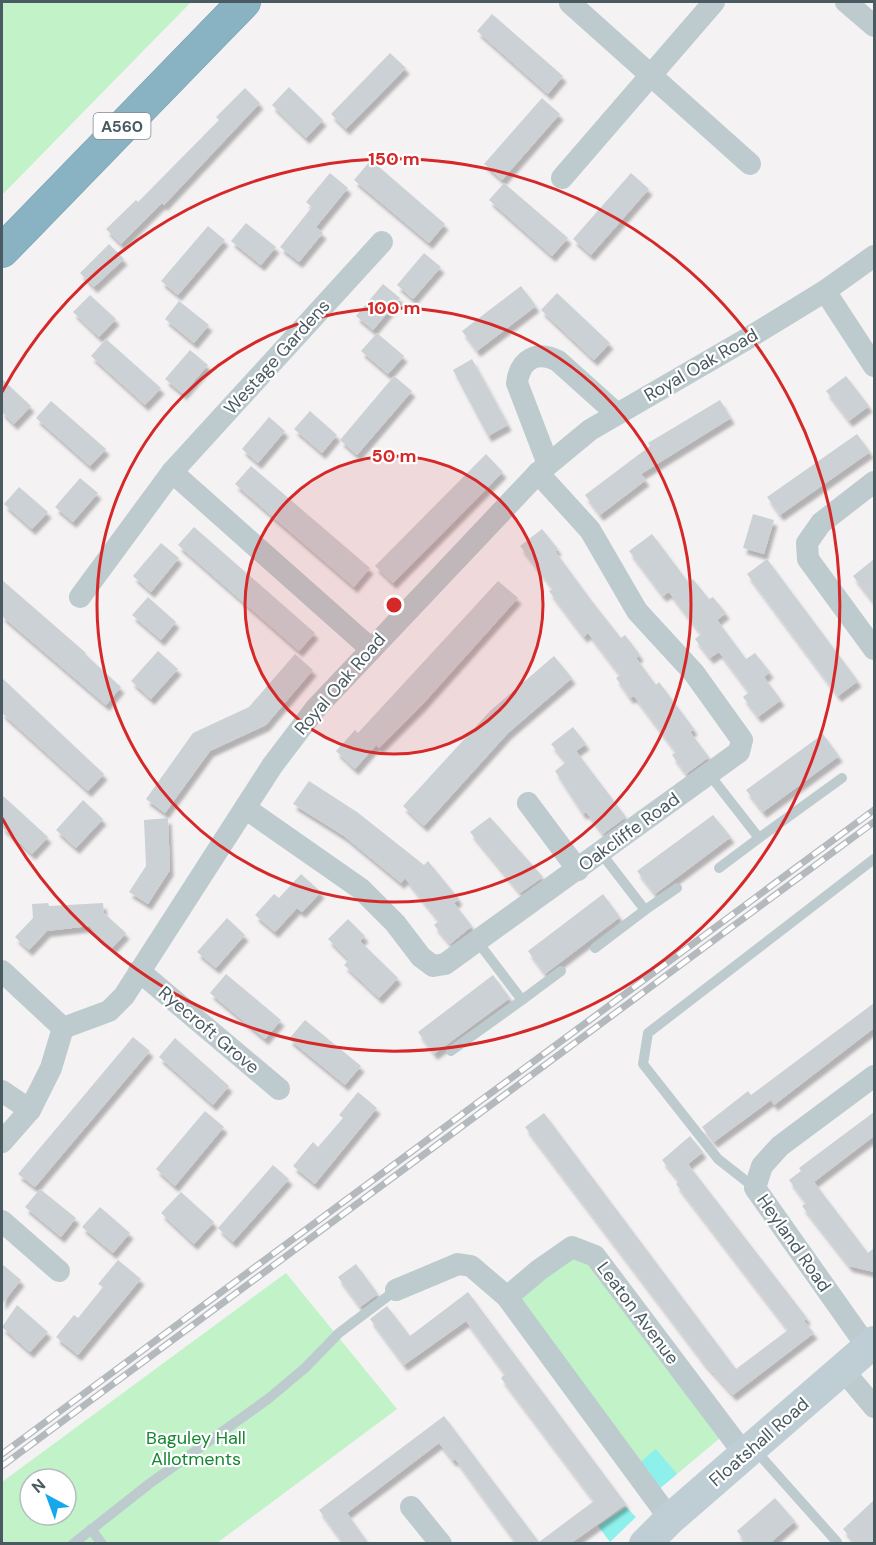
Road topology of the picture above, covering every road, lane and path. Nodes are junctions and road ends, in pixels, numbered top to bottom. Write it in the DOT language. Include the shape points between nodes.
graph roads {
  1 [pos="244,2"];
  2 [pos="714,2"];
  3 [pos="846,2"];
  4 [pos="570,3"];
  5 [pos="874,26"];
  6 [pos="651,75"];
  7 [pos="750,164"];
  8 [pos="562,178"];
  9 [pos="382,242"];
  10 [pos="2,251"];
  11 [pos="874,256"];
  12 [pos="825,291"];
  13 [pos="874,366"];
  14 [pos="617,414"];
  15 [pos="544,468"];
  16 [pos="172,472"];
  17 [pos="874,482"];
  18 [pos="80,597"];
  19 [pos="370,648"];
  20 [pos="874,649"];
  21 [pos="709,774"];
  22 [pos="842,778"];
  23 [pos="528,803"];
  24 [pos="245,808"];
  25 [pos="759,838"];
  26 [pos="601,853"];
  27 [pos="874,859"];
  28 [pos="719,868"];
  29 [pos="578,870"];
  30 [pos="677,888"];
  31 [pos="645,910"];
  32 [pos="477,941"];
  33 [pos="595,948"];
  34 [pos="2,971"];
  35 [pos="139,971"];
  36 [pos="561,971"];
  37 [pos="522,1000"];
  38 [pos="63,1028"];
  39 [pos="451,1051"];
  40 [pos="874,1076"];
  41 [pos="279,1089"];
  42 [pos="2,1091"];
  43 [pos="30,1110"];
  44 [pos="2,1142"];
  45 [pos="755,1188"];
  46 [pos="2,1221"];
  47 [pos="59,1271"];
  48 [pos="396,1290"];
  49 [pos="507,1297"];
  50 [pos="871,1345"];
  51 [pos="843,1370"];
  52 [pos="874,1407"];
  53 [pos="749,1451"];
  54 [pos="411,1507"];
  55 [pos="670,1519"];
  56 [pos="91,1529"];
  57 [pos="837,1542"];
  58 [pos="73,1544"];
  59 [pos="102,1544"];
  60 [pos="441,1544"];
  61 [pos="645,1544"];
  1 -- 10 [label="highway, A560"];
  2 -- 6 [label="street"];
  3 -- 5 [label="street"];
  4 -- 6 [label="street"];
  6 -- 7 [label="street"];
  6 -- 8 [label="street"];
  9 -- 16 [label="street, Westage Gardens"];
  11 -- 12 [label="street, Royal Oak Road"];
  12 -- 13 [label="street"];
  12 -- 14 [label="street, Royal Oak Road"];
  14 -- 15 [label="street, Royal Oak Road" via="590,430"];
  14 -- 15 [label="street" via="558,361 535,355 525,362 517,383"];
  15 -- 19 [label="street, Royal Oak Road"];
  15 -- 21 [label="street, Oakcliffe Road" via="590,530 637,611 694,673 742,740 739,752"];
  16 -- 18 [label="street, Westage Gardens"];
  16 -- 19 [label="street"];
  17 -- 20 [label="street" via="821,523 807,543 808,559"];
  19 -- 24 [label="street, Royal Oak Road" via="308,717"];
  21 -- 25 [label="lane"];
  21 -- 26 [label="street, Oakcliffe Road"];
  22 -- 25 [label="lane"];
  23 -- 29 [label="street"];
  24 -- 32 [label="street, Oakcliffe Road" via="361,889 433,966 445,964"];
  24 -- 35 [label="street, Royal Oak Road"];
  25 -- 28 [label="lane"];
  26 -- 29 [label="street, Oakcliffe Road"];
  26 -- 31 [label="lane"];
  27 -- 45 [label="lane" via="648,1033 644,1064 718,1159"];
  29 -- 32 [label="street, Oakcliffe Road"];
  30 -- 31 [label="lane"];
  31 -- 33 [label="lane"];
  32 -- 37 [label="lane"];
  34 -- 38 [label="street"];
  35 -- 38 [label="street, Royal Oak Road" via="110,1011"];
  35 -- 41 [label="street, Ryecroft Grove"];
  36 -- 37 [label="lane"];
  37 -- 39 [label="lane"];
  38 -- 43 [label="street" via="51,1068"];
  40 -- 45 [label="street, Heyland Road" via="780,1146 762,1166"];
  42 -- 43 [label="street"];
  43 -- 44 [label="street"];
  45 -- 50 [label="street, Heyland Road"];
  46 -- 47 [label="street"];
  48 -- 49 [label="street" via="458,1264 471,1266"];
  48 -- 56 [label="lane" via="339,1333 268,1399"];
  49 -- 53 [label="street, Leaton Avenue" via="572,1247 595,1256"];
  49 -- 55 [label="street"];
  50 -- 51 [label="street, Floatshall Road"];
  51 -- 52 [label="street"];
  51 -- 53 [label="street, Floatshall Road"];
  53 -- 55 [label="street, Floatshall Road"];
  53 -- 57 [label="lane"];
  54 -- 60 [label="street"];
  55 -- 61 [label="street, Floatshall Road"];
  56 -- 58 [label="lane"];
  56 -- 59 [label="lane"];
}
